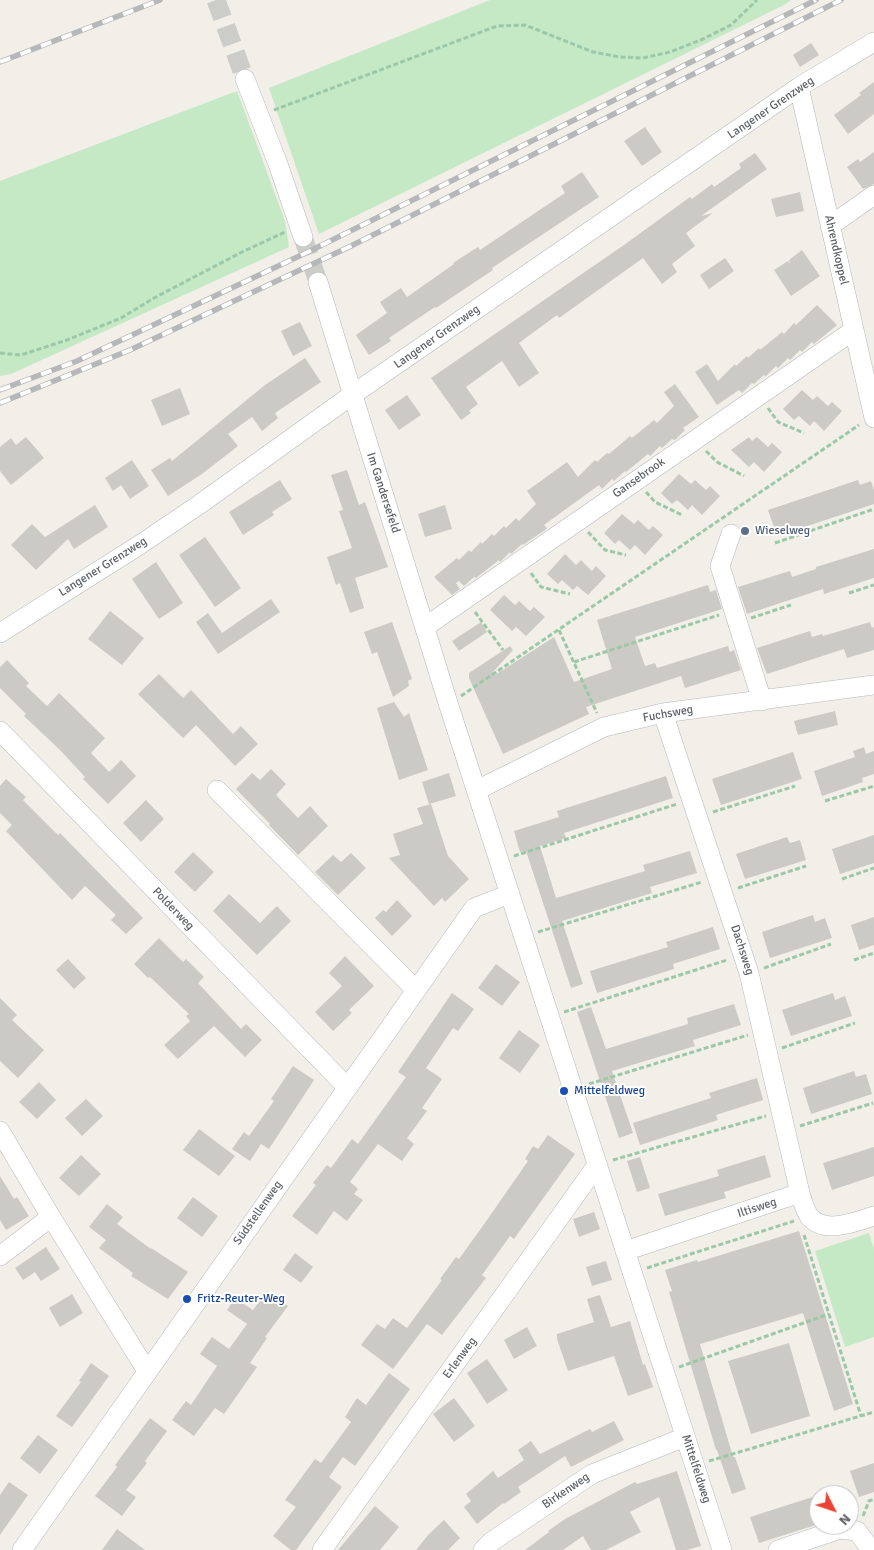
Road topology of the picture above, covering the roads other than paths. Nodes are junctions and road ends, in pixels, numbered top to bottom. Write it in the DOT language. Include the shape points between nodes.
graph roads {
  1 [pos="874,42"];
  2 [pos="245,79"];
  3 [pos="799,88"];
  4 [pos="874,195"];
  5 [pos="830,226"];
  6 [pos="301,231"];
  7 [pos="318,282"];
  8 [pos="854,330"];
  9 [pos="352,396"];
  10 [pos="873,415"];
  11 [pos="731,534"];
  12 [pos="425,627"];
  13 [pos="0,633"];
  14 [pos="874,685"];
  15 [pos="762,701"];
  16 [pos="448,704"];
  17 [pos="663,713"];
  18 [pos="0,731"];
  19 [pos="217,790"];
  20 [pos="477,790"];
  21 [pos="510,894"];
  22 [pos="416,990"];
  23 [pos="347,1087"];
  24 [pos="0,1131"];
  25 [pos="597,1165"];
  26 [pos="796,1195"];
  27 [pos="874,1216"];
  28 [pos="51,1217"];
  29 [pos="625,1251"];
  30 [pos="0,1256"];
  31 [pos="147,1372"];
  32 [pos="685,1437"];
  33 [pos="22,1550"];
  34 [pos="322,1550"];
  35 [pos="483,1550"];
  36 [pos="722,1550"];
  37 [pos="778,1550"];
  38 [pos="871,1550"];
  1 -- 3 [label="street, Langener Grenzweg"];
  2 -- 6 [label="street"];
  3 -- 5 [label="street, Ahrendkoppel"];
  3 -- 9 [label="street, Langener Grenzweg"];
  4 -- 5 [label="street"];
  5 -- 8 [label="street, Ahrendkoppel"];
  7 -- 9 [label="street, Im Gandersefeld"];
  8 -- 10 [label="street, Ahrendkoppel"];
  8 -- 12 [label="street, Gansebrook"];
  9 -- 12 [label="street, Im Gandersefeld"];
  9 -- 13 [label="street, Langener Grenzweg" via="192,509"];
  11 -- 15 [label="street" via="720,566"];
  12 -- 16 [label="street, Im Gandersefeld"];
  14 -- 15 [label="street, Fuchsweg"];
  15 -- 17 [label="street, Fuchsweg"];
  16 -- 20 [label="street, Mittelfeldweg"];
  17 -- 20 [label="street, Fuchsweg" via="604,727"];
  17 -- 26 [label="street, Dachsweg" via="746,964 781,1111"];
  18 -- 23 [label="street, Polderweg"];
  19 -- 22 [label="street"];
  20 -- 21 [label="street, Mittelfeldweg"];
  21 -- 22 [label="street, Südstellenweg" via="474,908"];
  21 -- 25 [label="street, Mittelfeldweg"];
  22 -- 23 [label="street, Südstellenweg"];
  23 -- 31 [label="street, Südstellenweg"];
  24 -- 28 [label="street"];
  25 -- 29 [label="street, Mittelfeldweg"];
  25 -- 34 [label="street, Erlenweg"];
  26 -- 27 [label="street" via="809,1216 823,1225 843,1226"];
  26 -- 29 [label="street, Iltisweg"];
  28 -- 30 [label="street"];
  28 -- 31 [label="street"];
  29 -- 32 [label="street, Mittelfeldweg"];
  31 -- 33 [label="street, Südstellenweg"];
  32 -- 35 [label="street, Birkenweg" via="592,1474"];
  32 -- 36 [label="street, Mittelfeldweg"];
  37 -- 38 [label="street" via="840,1529 857,1531"];
}
